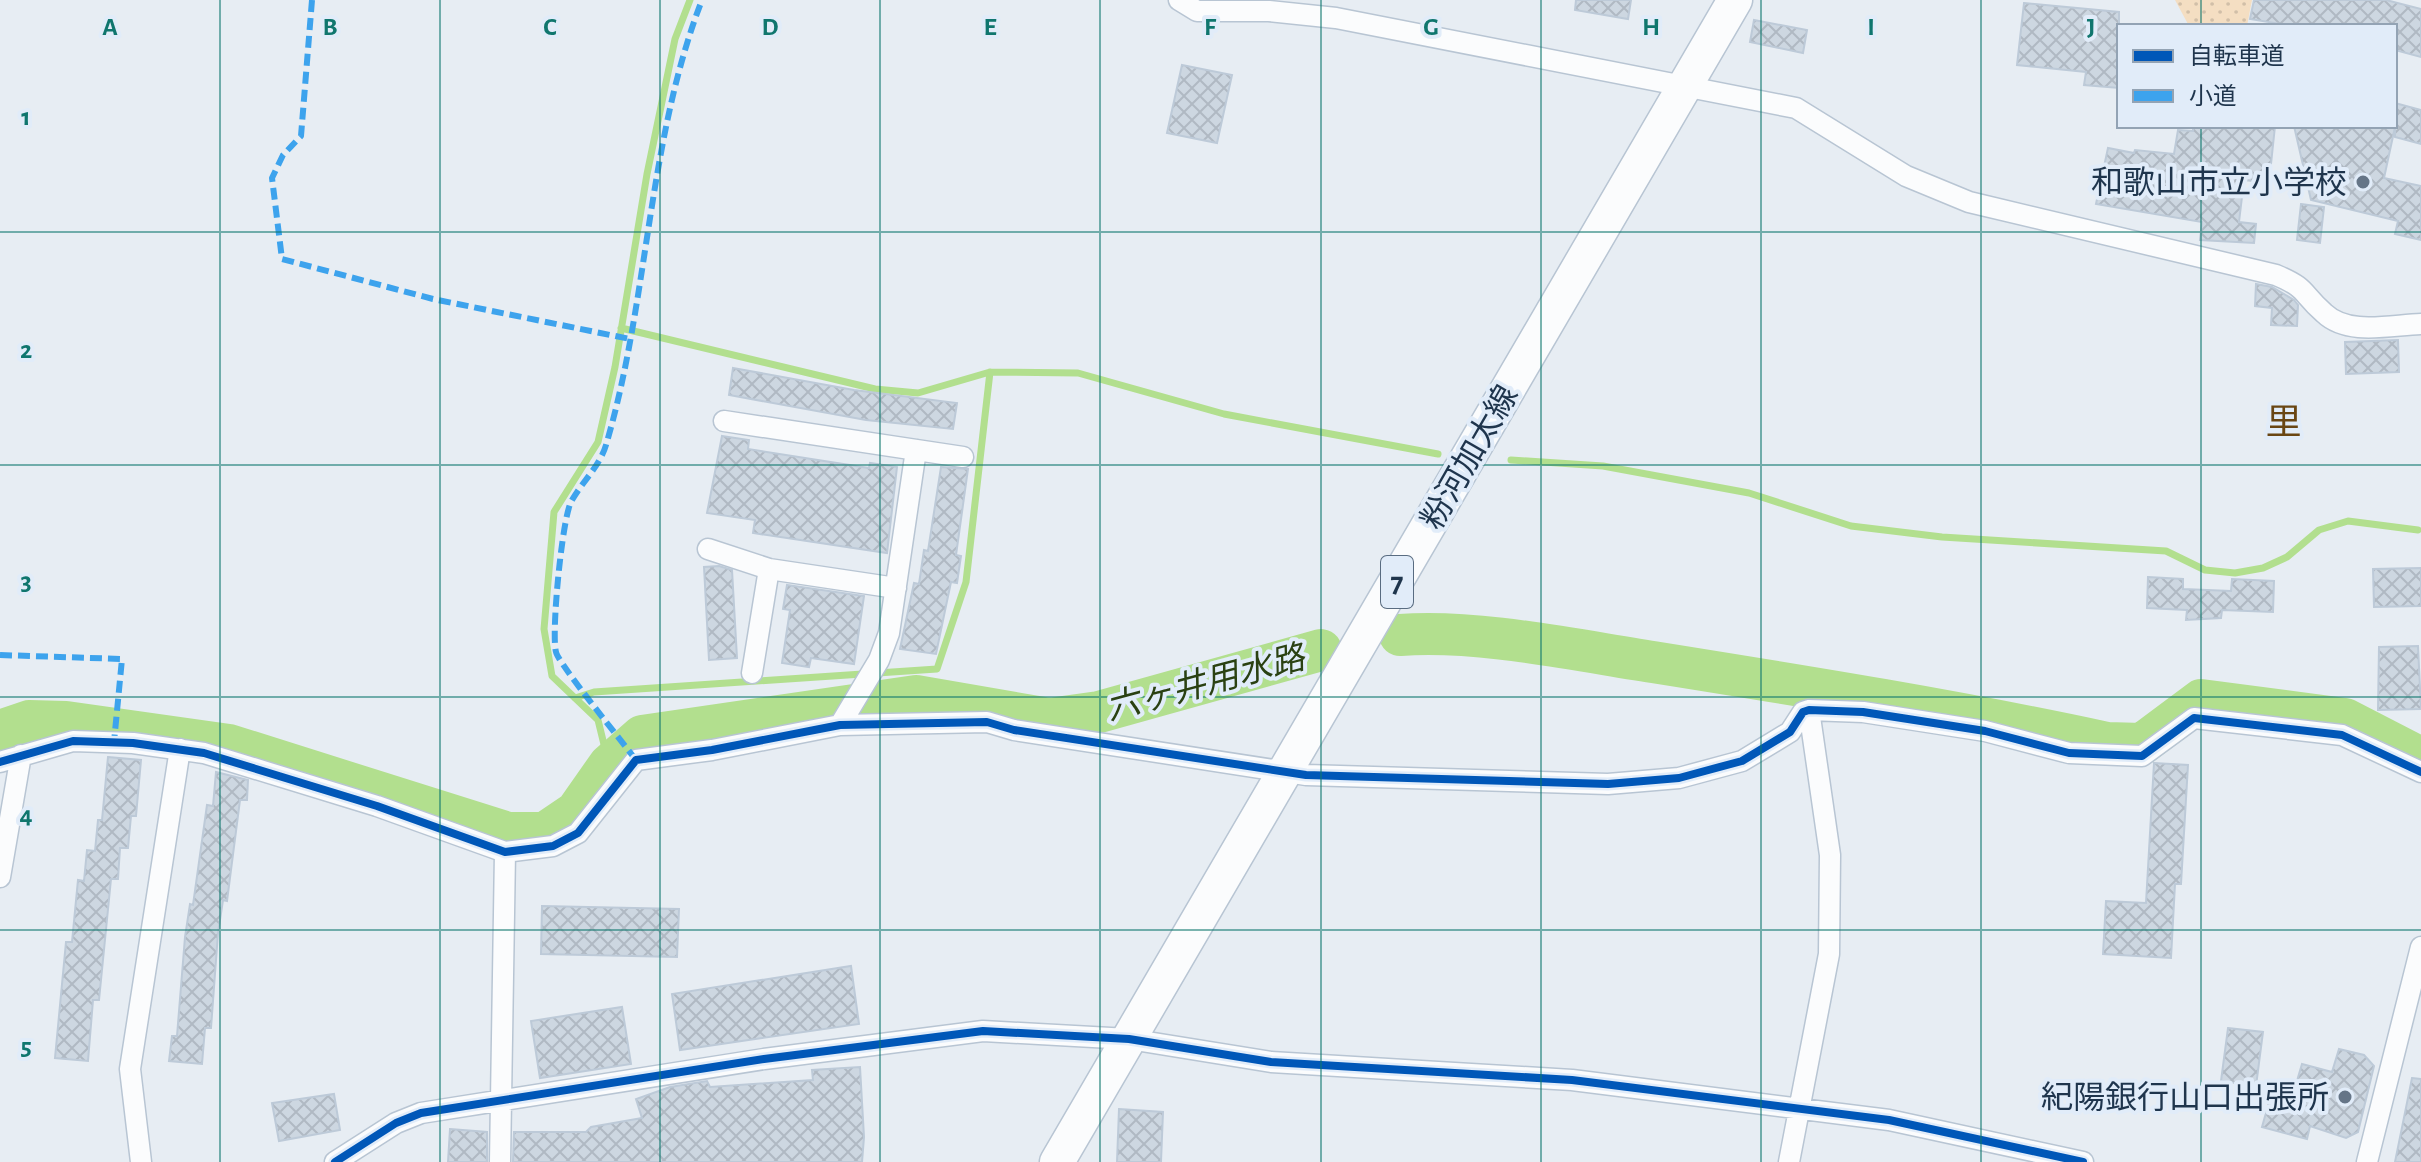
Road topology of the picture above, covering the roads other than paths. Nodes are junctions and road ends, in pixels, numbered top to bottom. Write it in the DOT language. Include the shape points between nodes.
graph roads {
  1 [pos="1179,0"];
  2 [pos="1735,0"];
  3 [pos="1338,9"];
  4 [pos="1686,85"];
  5 [pos="2421,324"];
  6 [pos="724,421"];
  7 [pos="916,450"];
  8 [pos="963,457"];
  9 [pos="708,549"];
  10 [pos="769,569"];
  11 [pos="896,588"];
  12 [pos="752,673"];
  13 [pos="1809,710"];
  14 [pos="840,725"];
  15 [pos="180,749"];
  16 [pos="21,755"];
  17 [pos="0,762"];
  18 [pos="2421,772"];
  19 [pos="1286,773"];
  20 [pos="505,852"];
  21 [pos="0,877"];
  22 [pos="2421,947"];
  23 [pos="1129,1039"];
  24 [pos="503,1099"];
  25 [pos="1800,1110"];
  26 [pos="141,1162"];
  27 [pos="335,1162"];
  28 [pos="500,1162"];
  29 [pos="1057,1162"];
  30 [pos="1789,1162"];
  31 [pos="2083,1162"];
  32 [pos="2367,1162"];
  1 -- 3 [label="street" via="1197,11"];
  2 -- 4 [label="main road, 粉河加太線 / 7"];
  3 -- 4 [label="street"];
  4 -- 5 [label="street" via="1796,108 1906,176 1969,202 2276,275 2302,286 2324,314 2349,327"];
  4 -- 19 [label="main road, 粉河加太線 / 7"];
  6 -- 7 [label="street"];
  7 -- 8 [label="street"];
  7 -- 11 [label="street"];
  9 -- 10 [label="street"];
  10 -- 11 [label="street"];
  10 -- 12 [label="street"];
  11 -- 14 [label="street" via="879,660"];
  13 -- 18 [label="street" via="1863,712 1985,731 2069,753 2142,756 2194,718 2222,719 2342,735"];
  13 -- 19 [label="street" via="1770,747 1742,761 1679,778 1608,784"];
  13 -- 25 [label="street" via="1830,855 1829,954"];
  14 -- 19 [label="street" via="987,722"];
  14 -- 20 [label="street" via="636,760 578,833 553,846"];
  15 -- 16 [label="street" via="73,741"];
  15 -- 20 [label="street" via="377,806"];
  15 -- 26 [label="street" via="130,1069"];
  16 -- 17 [label="street"];
  16 -- 21 [label="street"];
  19 -- 23 [label="main road, 粉河加太線 / 7"];
  20 -- 24 [label="street"];
  22 -- 32 [label="street"];
  23 -- 24 [label="street" via="983,1031"];
  23 -- 25 [label="street" via="1271,1062 1572,1080"];
  23 -- 29 [label="main road, 粉河加太線 / 7"];
  24 -- 27 [label="street" via="408,1118"];
  24 -- 28 [label="street"];
  25 -- 30 [label="street"];
  25 -- 31 [label="street" via="1889,1120"];
}
